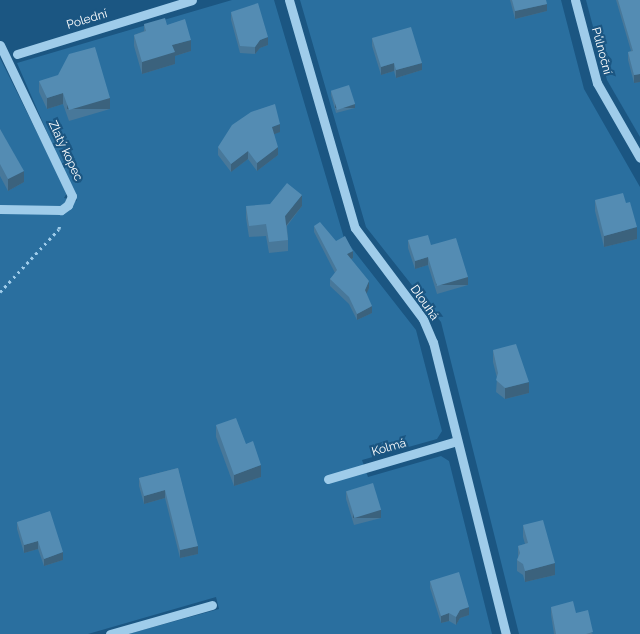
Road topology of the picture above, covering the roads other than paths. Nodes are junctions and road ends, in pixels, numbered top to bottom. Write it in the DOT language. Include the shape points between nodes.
graph roads {
  1 [pos="192,0"];
  2 [pos="289,0"];
  3 [pos="575,0"];
  4 [pos="0,45"];
  5 [pos="17,54"];
  6 [pos="640,158"];
  7 [pos="0,209"];
  8 [pos="457,441"];
  9 [pos="328,478"];
  10 [pos="212,605"];
  11 [pos="110,634"];
  12 [pos="506,634"];
  1 -- 5 [label="street, Polední"];
  2 -- 8 [label="street, Dlouhá" via="355,228 423,319 433,342"];
  3 -- 6 [label="street, Půlnoční" via="597,83"];
  4 -- 7 [label="street, Zlatý kopec" via="72,196 61,210"];
  8 -- 9 [label="street, Kolmá"];
  8 -- 12 [label="street, Dlouhá"];
  10 -- 11 [label="street"];
}
